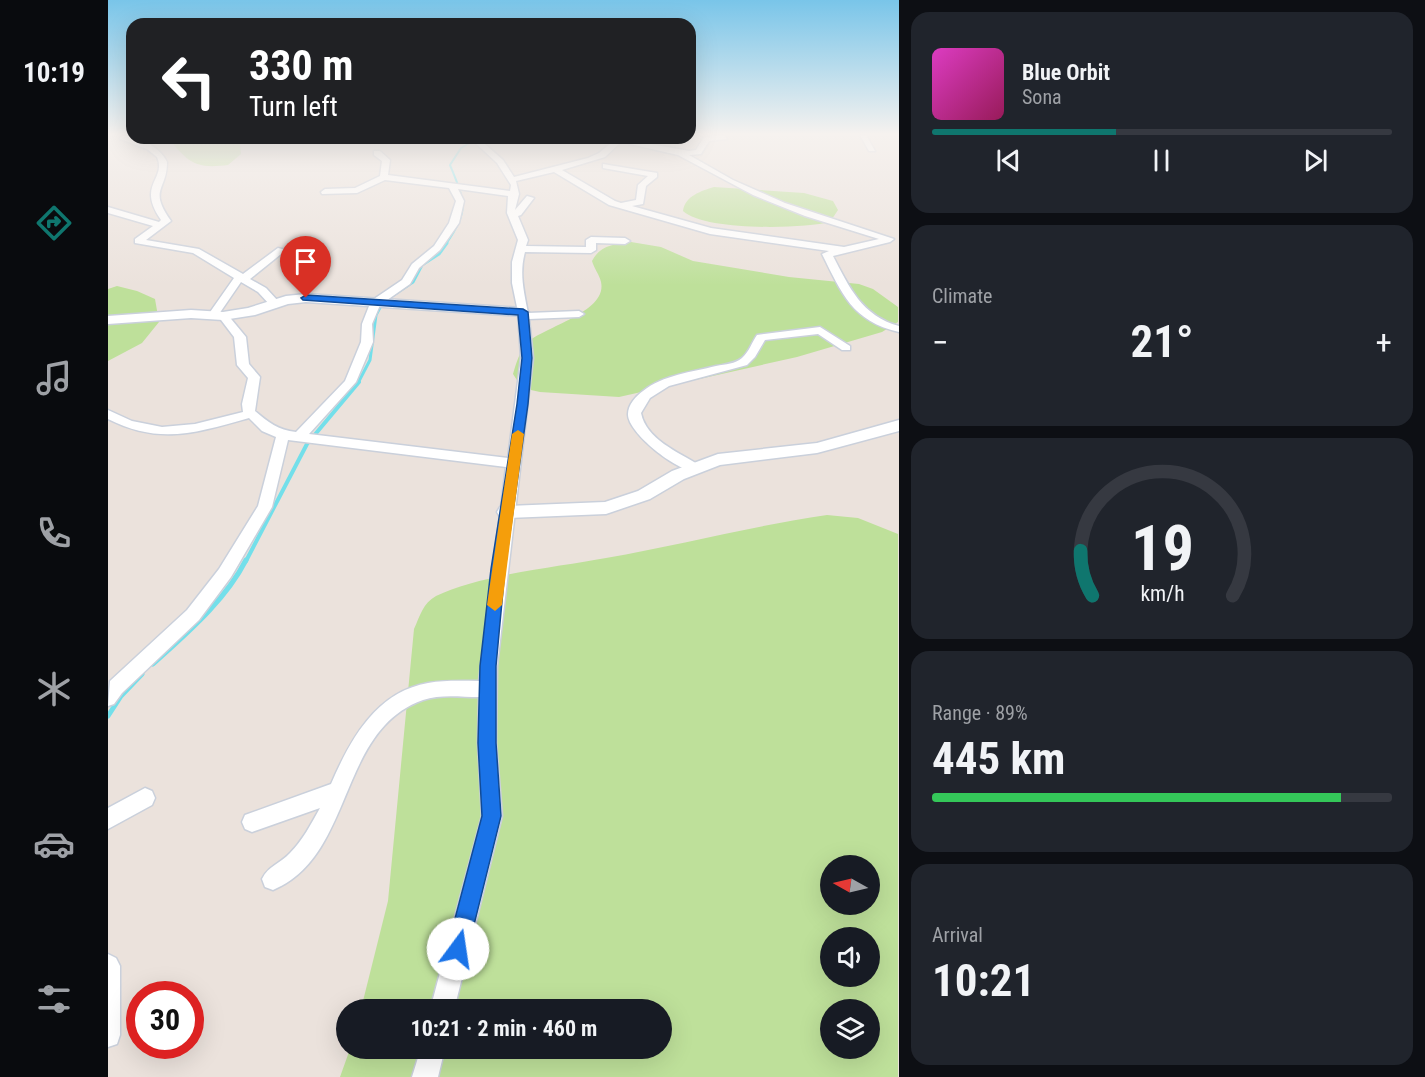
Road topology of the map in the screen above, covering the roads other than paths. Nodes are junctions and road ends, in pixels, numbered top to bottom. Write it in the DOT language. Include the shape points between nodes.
graph roads {
  1 [pos="157,185"];
  2 [pos="367,185"];
  3 [pos="444,185"];
  4 [pos="514,185"];
  5 [pos="582,185"];
  6 [pos="642,185"];
  7 [pos="737,185"];
  8 [pos="457,187"];
  9 [pos="325,192"];
  10 [pos="515,194"];
  11 [pos="530,198"];
  12 [pos="755,204"];
  13 [pos="621,205"];
  14 [pos="108,210"];
  15 [pos="805,212"];
  16 [pos="511,213"];
  17 [pos="160,225"];
  18 [pos="581,233"];
  19 [pos="894,238"];
  20 [pos="625,242"];
  21 [pos="520,249"];
  22 [pos="281,250"];
  23 [pos="583,250"];
  24 [pos="844,250"];
  25 [pos="184,254"];
  26 [pos="242,278"];
  27 [pos="231,287"];
  28 [pos="274,303"];
  29 [pos="375,303"];
  30 [pos="523,314"];
  31 [pos="579,314"];
  32 [pos="218,316"];
  33 [pos="108,320"];
  34 [pos="898,329"];
  35 [pos="846,348"];
  36 [pos="108,414"];
  37 [pos="250,414"];
  38 [pos="898,425"];
  39 [pos="291,436"];
  40 [pos="514,463"];
  41 [pos="694,468"];
  42 [pos="506,512"];
  43 [pos="488,689"];
  44 [pos="108,698"];
  45 [pos="336,792"];
  46 [pos="145,798"];
  47 [pos="108,819"];
  48 [pos="252,822"];
  49 [pos="273,879"];
  50 [pos="108,966"];
  51 [pos="445,999"];
  52 [pos="108,1035"];
  53 [pos="430,1059"];
  54 [pos="425,1077"];
  1 -- 17 [label="street" via="154,193 166,221"];
  2 -- 9 [label="street" via="357,190"];
  3 -- 8 [label="street"];
  4 -- 10 [label="street"];
  5 -- 13 [label="street"];
  6 -- 13 [label="street" via="640,202"];
  7 -- 15 [label="street"];
  8 -- 10 [label="street"];
  8 -- 29 [label="street" via="460,201 450,231 415,266 405,282"];
  10 -- 16 [label="street"];
  11 -- 16 [label="street" via="518,213"];
  12 -- 15 [label="street"];
  13 -- 24 [label="street" via="710,231"];
  14 -- 17 [label="street"];
  15 -- 19 [label="street"];
  16 -- 21 [label="street" via="521,232"];
  17 -- 26 [label="street" via="138,241 196,251"];
  18 -- 23 [label="street"];
  19 -- 24 [label="street"];
  20 -- 23 [label="street" via="598,238 591,240 591,250"];
  21 -- 23 [label="street"];
  21 -- 30 [label="street" via="517,283"];
  22 -- 26 [label="street"];
  24 -- 34 [label="street" via="827,255 857,310 875,323"];
  25 -- 27 [label="street" via="192,255 228,280"];
  26 -- 27 [label="street"];
  26 -- 28 [label="street"];
  27 -- 32 [label="street"];
  28 -- 29 [label="street" via="306,298"];
  28 -- 32 [label="street" via="250,312"];
  29 -- 30 [label="street"];
  29 -- 39 [label="street" via="367,324 367,342 351,382"];
  30 -- 31 [label="street"];
  30 -- 40 [label="street" via="527,358"];
  32 -- 33 [label="street"];
  32 -- 37 [label="street" via="240,337 243,365 254,377 248,404"];
  35 -- 41 [label="street" via="820,330 761,337 752,355 741,364 673,380 646,392 633,410 640,431"];
  36 -- 37 [label="street" via="131,428 167,432"];
  37 -- 39 [label="street" via="267,428"];
  38 -- 41 [label="street" via="817,448 718,460"];
  39 -- 40 [label="street"];
  39 -- 44 [label="street" via="265,507 225,573 193,615"];
  40 -- 42 [label="street"];
  41 -- 42 [label="street" via="644,495 606,508"];
  42 -- 43 [label="street"];
  43 -- 45 [label="street" via="420,692 393,705 375,720"];
  43 -- 51 [label="street" via="492,816"];
  45 -- 48 [label="street"];
  45 -- 49 [label="street" via="311,844 290,870"];
  46 -- 47 [label="street"];
  50 -- 52 [label="street"];
  53 -- 54 [label="street"];
}
